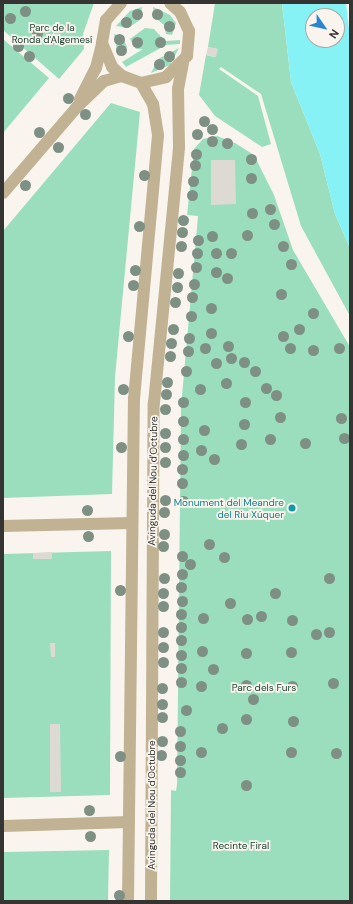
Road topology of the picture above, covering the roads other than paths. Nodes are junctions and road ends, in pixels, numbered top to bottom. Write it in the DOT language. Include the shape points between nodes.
graph roads {
  1 [pos="170,3"];
  2 [pos="182,3"];
  3 [pos="115,5"];
  4 [pos="186,22"];
  5 [pos="102,43"];
  6 [pos="183,63"];
  7 [pos="122,76"];
  8 [pos="141,83"];
  9 [pos="76,108"];
  10 [pos="3,193"];
  11 [pos="132,523"];
  12 [pos="3,526"];
  13 [pos="129,822"];
  14 [pos="3,826"];
  15 [pos="128,901"];
  16 [pos="151,901"];
  1 -- 4 [label="street"];
  2 -- 4 [label="street, Avinguda del Nou d'Octubre"];
  3 -- 5 [label="street" via="103,31"];
  4 -- 6 [label="street, Avinguda del Nou d'Octubre" via="190,45"];
  5 -- 7 [label="street" via="112,67"];
  5 -- 9 [label="street" via="96,68"];
  6 -- 8 [label="street" via="166,77"];
  6 -- 16 [label="street, Avinguda del Nou d'Octubre" via="178,89 179,147 154,403"];
  7 -- 8 [label="street"];
  7 -- 9 [label="street" via="104,81"];
  8 -- 11 [label="street, Avinguda del Nou d'Octubre" via="153,104 158,135 134,399"];
  9 -- 10 [label="street"];
  11 -- 12 [label="street"];
  11 -- 13 [label="street, Avinguda del Nou d'Octubre"];
  13 -- 14 [label="street"];
  13 -- 15 [label="street, Avinguda del Nou d'Octubre"];
}
